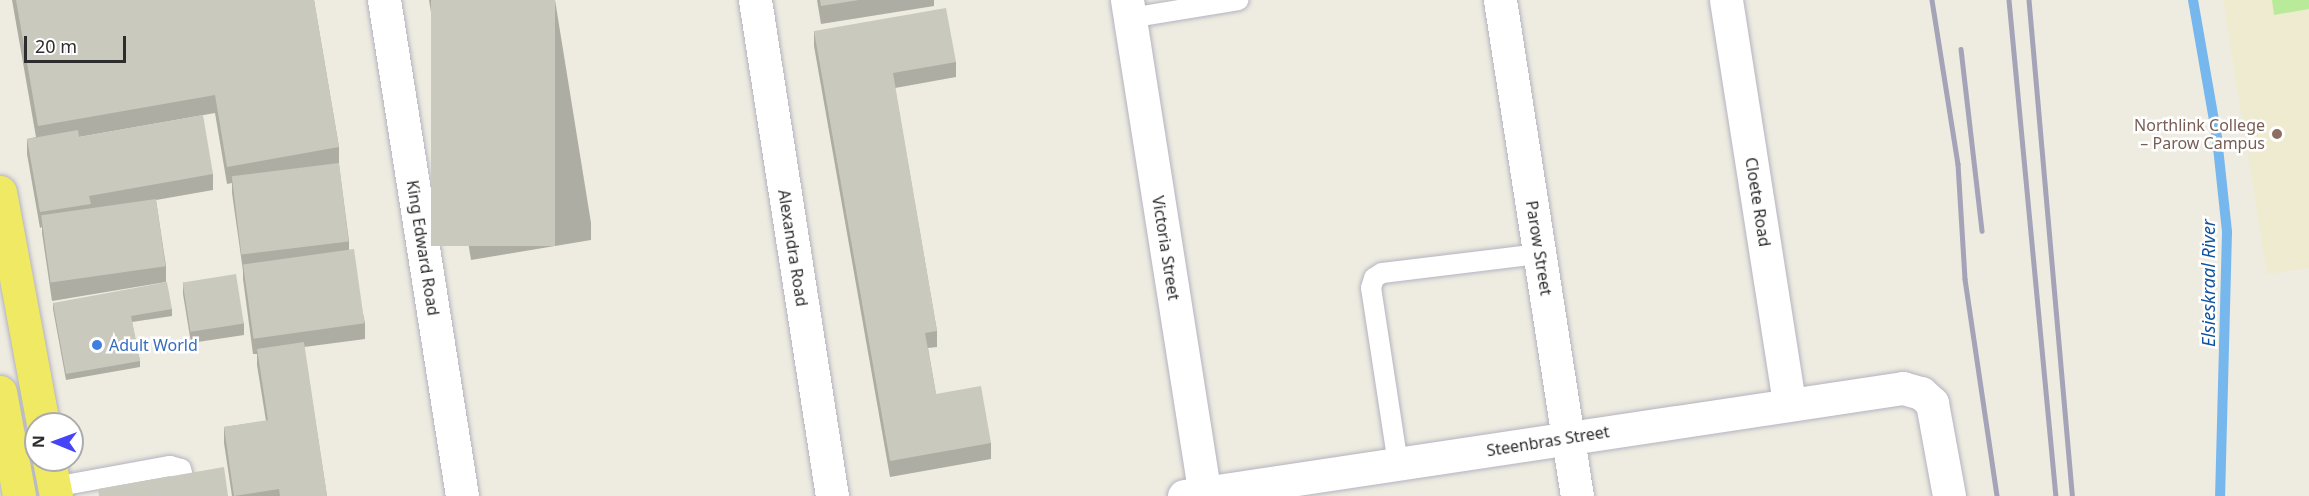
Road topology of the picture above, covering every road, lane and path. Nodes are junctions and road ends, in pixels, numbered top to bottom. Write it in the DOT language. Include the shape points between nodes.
graph roads {
  1 [pos="384,0"];
  2 [pos="755,0"];
  3 [pos="1239,0"];
  4 [pos="1500,0"];
  5 [pos="1726,0"];
  6 [pos="1128,9"];
  7 [pos="0,192"];
  8 [pos="1540,254"];
  9 [pos="0,392"];
  10 [pos="1789,404"];
  11 [pos="41,412"];
  12 [pos="24,423"];
  13 [pos="3,426"];
  14 [pos="1568,437"];
  15 [pos="1398,464"];
  16 [pos="184,479"];
  17 [pos="53,481"];
  18 [pos="1198,495"];
  19 [pos="19,496"];
  20 [pos="462,496"];
  21 [pos="832,496"];
  22 [pos="1577,496"];
  23 [pos="1949,496"];
  1 -- 20 [label="street, King Edward Road"];
  2 -- 21 [label="street, Alexandra Road"];
  3 -- 6 [label="lane"];
  4 -- 8 [label="street, Parow Street"];
  5 -- 10 [label="street, Cloete Road"];
  6 -- 18 [label="street, Victoria Street"];
  7 -- 11 [label="main road"];
  8 -- 14 [label="street, Parow Street"];
  8 -- 15 [label="lane" via="1382,273 1374,278 1371,288"];
  9 -- 13 [label="main road"];
  10 -- 14 [label="street, Steenbras Street"];
  10 -- 23 [label="street, Steenbras Street" via="1912,388 1932,403 1937,416"];
  12 -- 13 [label="street"];
  13 -- 19 [label="main road"];
  14 -- 15 [label="street, Steenbras Street"];
  14 -- 22 [label="street, Parow Street"];
  15 -- 18 [label="street, Steenbras Street"];
  16 -- 17 [label="lane" via="165,466"];
}
